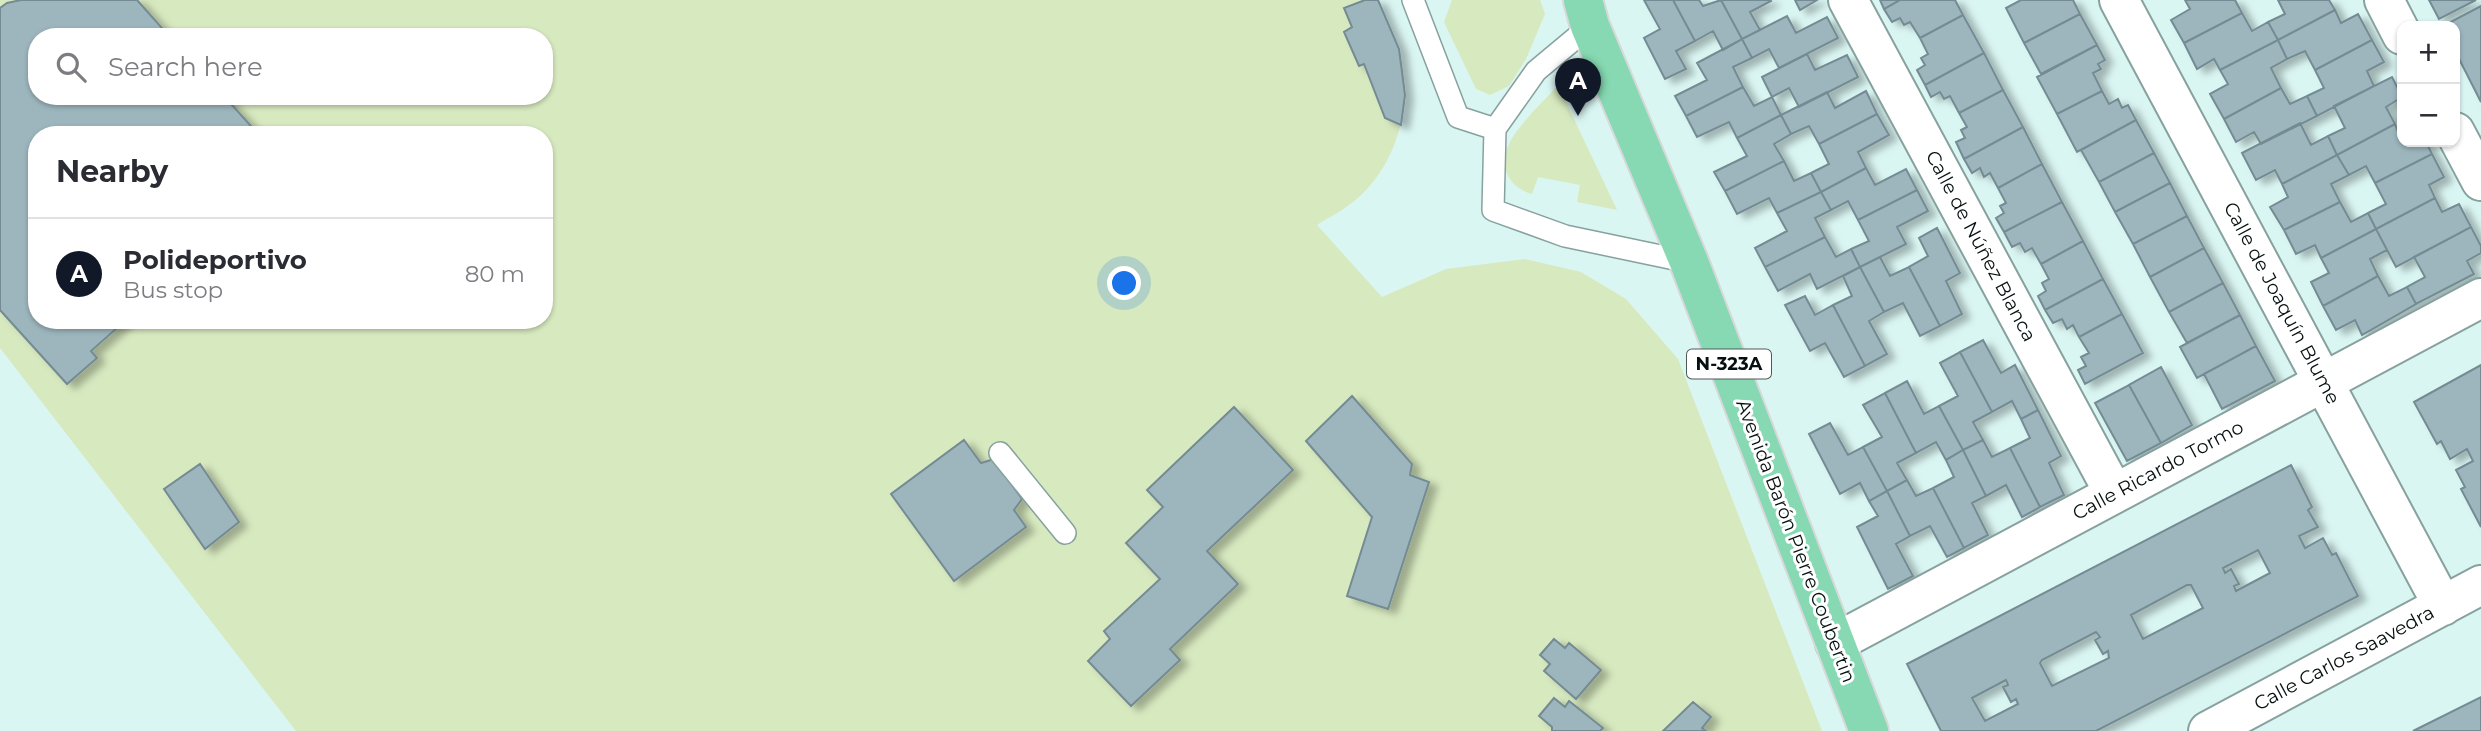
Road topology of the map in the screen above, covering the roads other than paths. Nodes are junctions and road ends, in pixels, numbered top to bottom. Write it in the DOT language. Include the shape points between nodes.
graph roads {
  1 [pos="1413,0"];
  2 [pos="1848,0"];
  3 [pos="2119,0"];
  4 [pos="2384,0"];
  5 [pos="1586,13"];
  6 [pos="2397,25"];
  7 [pos="1495,129"];
  8 [pos="2460,141"];
  9 [pos="2481,181"];
  10 [pos="1689,262"];
  11 [pos="2481,298"];
  12 [pos="2325,382"];
  13 [pos="1000,453"];
  14 [pos="2114,492"];
  15 [pos="1065,533"];
  16 [pos="2481,586"];
  17 [pos="2443,606"];
  18 [pos="1835,643"];
  19 [pos="1869,731"];
  20 [pos="2208,731"];
  1 -- 7 [label="lane" via="1458,117"];
  2 -- 14 [label="street, Calle de Núñez Blanca"];
  3 -- 12 [label="street, Calle de Joaquín Blume"];
  4 -- 6 [label="street"];
  5 -- 7 [label="lane" via="1536,71"];
  5 -- 10 [label="main road, Avenida Barón Pierre Coubertin / N-323A"];
  7 -- 10 [label="lane" via="1493,210 1565,236"];
  8 -- 9 [label="street"];
  10 -- 18 [label="main road, Avenida Barón Pierre Coubertin / N-323A"];
  11 -- 12 [label="street, Calle Ricardo Tormo"];
  12 -- 14 [label="street, Calle Ricardo Tormo"];
  12 -- 17 [label="street, Calle de Joaquín Blume"];
  13 -- 15 [label="lane"];
  14 -- 18 [label="street, Calle Ricardo Tormo"];
  16 -- 17 [label="street, Calle Carlos Saavedra"];
  17 -- 20 [label="street, Calle Carlos Saavedra"];
  18 -- 19 [label="main road, Avenida Barón Pierre Coubertin / N-323A"];
}
